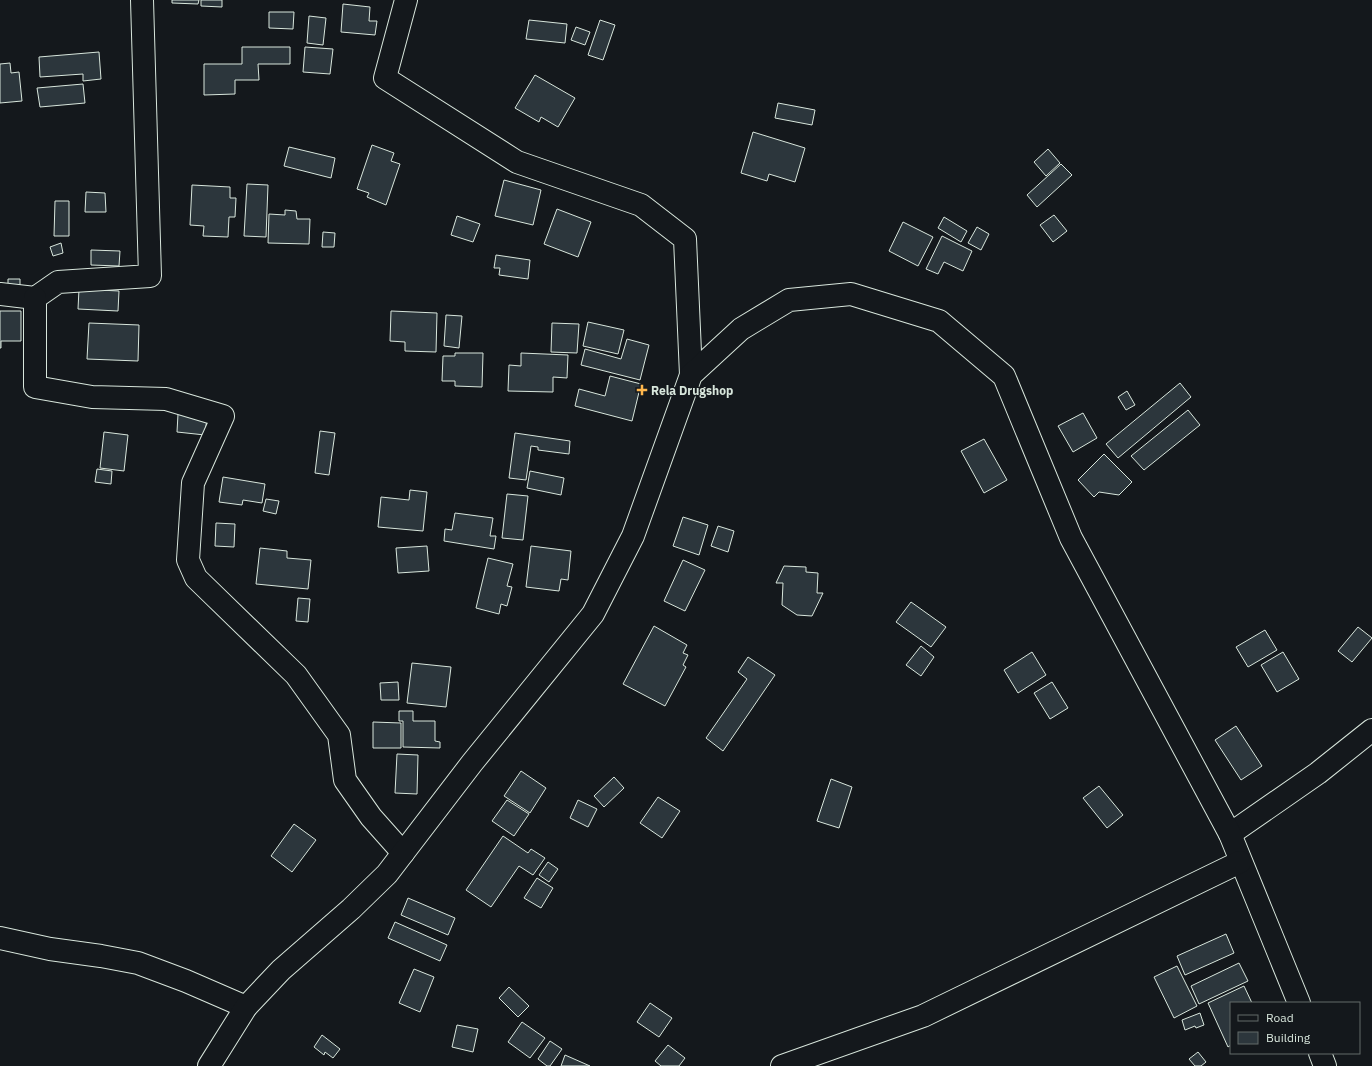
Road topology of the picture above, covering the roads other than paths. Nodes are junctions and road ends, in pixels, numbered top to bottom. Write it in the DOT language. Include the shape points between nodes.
graph roads {
  1 [pos="142,0"];
  2 [pos="406,0"];
  3 [pos="0,294"];
  4 [pos="35,298"];
  5 [pos="690,375"];
  6 [pos="1372,730"];
  7 [pos="1230,834"];
  8 [pos="403,853"];
  9 [pos="1240,862"];
  10 [pos="0,938"];
  11 [pos="1299,1002"];
  12 [pos="246,1007"];
  13 [pos="1320,1054"];
  14 [pos="209,1066"];
  15 [pos="782,1066"];
  16 [pos="1325,1066"];
  1 -- 4 [label="street" via="150,276 58,282"];
  2 -- 5 [label="street" via="385,78 517,162 641,205 685,239"];
  3 -- 4 [label="street"];
  4 -- 8 [label="street" via="35,387 92,397 166,399 223,416 193,483 188,560 196,578 296,675 339,735 345,780 371,817"];
  5 -- 7 [label="street" via="741,329 789,300 850,294 939,321 1004,376 1071,538"];
  5 -- 8 [label="street" via="633,536 593,614"];
  6 -- 7 [label="street" via="1318,773"];
  7 -- 9 [label="street"];
  8 -- 12 [label="street" via="387,874 281,970"];
  9 -- 11 [label="street"];
  9 -- 15 [label="street" via="923,1016"];
  10 -- 12 [label="street" via="138,963"];
  12 -- 14 [label="street"];
  13 -- 16 [label="street"];
}
